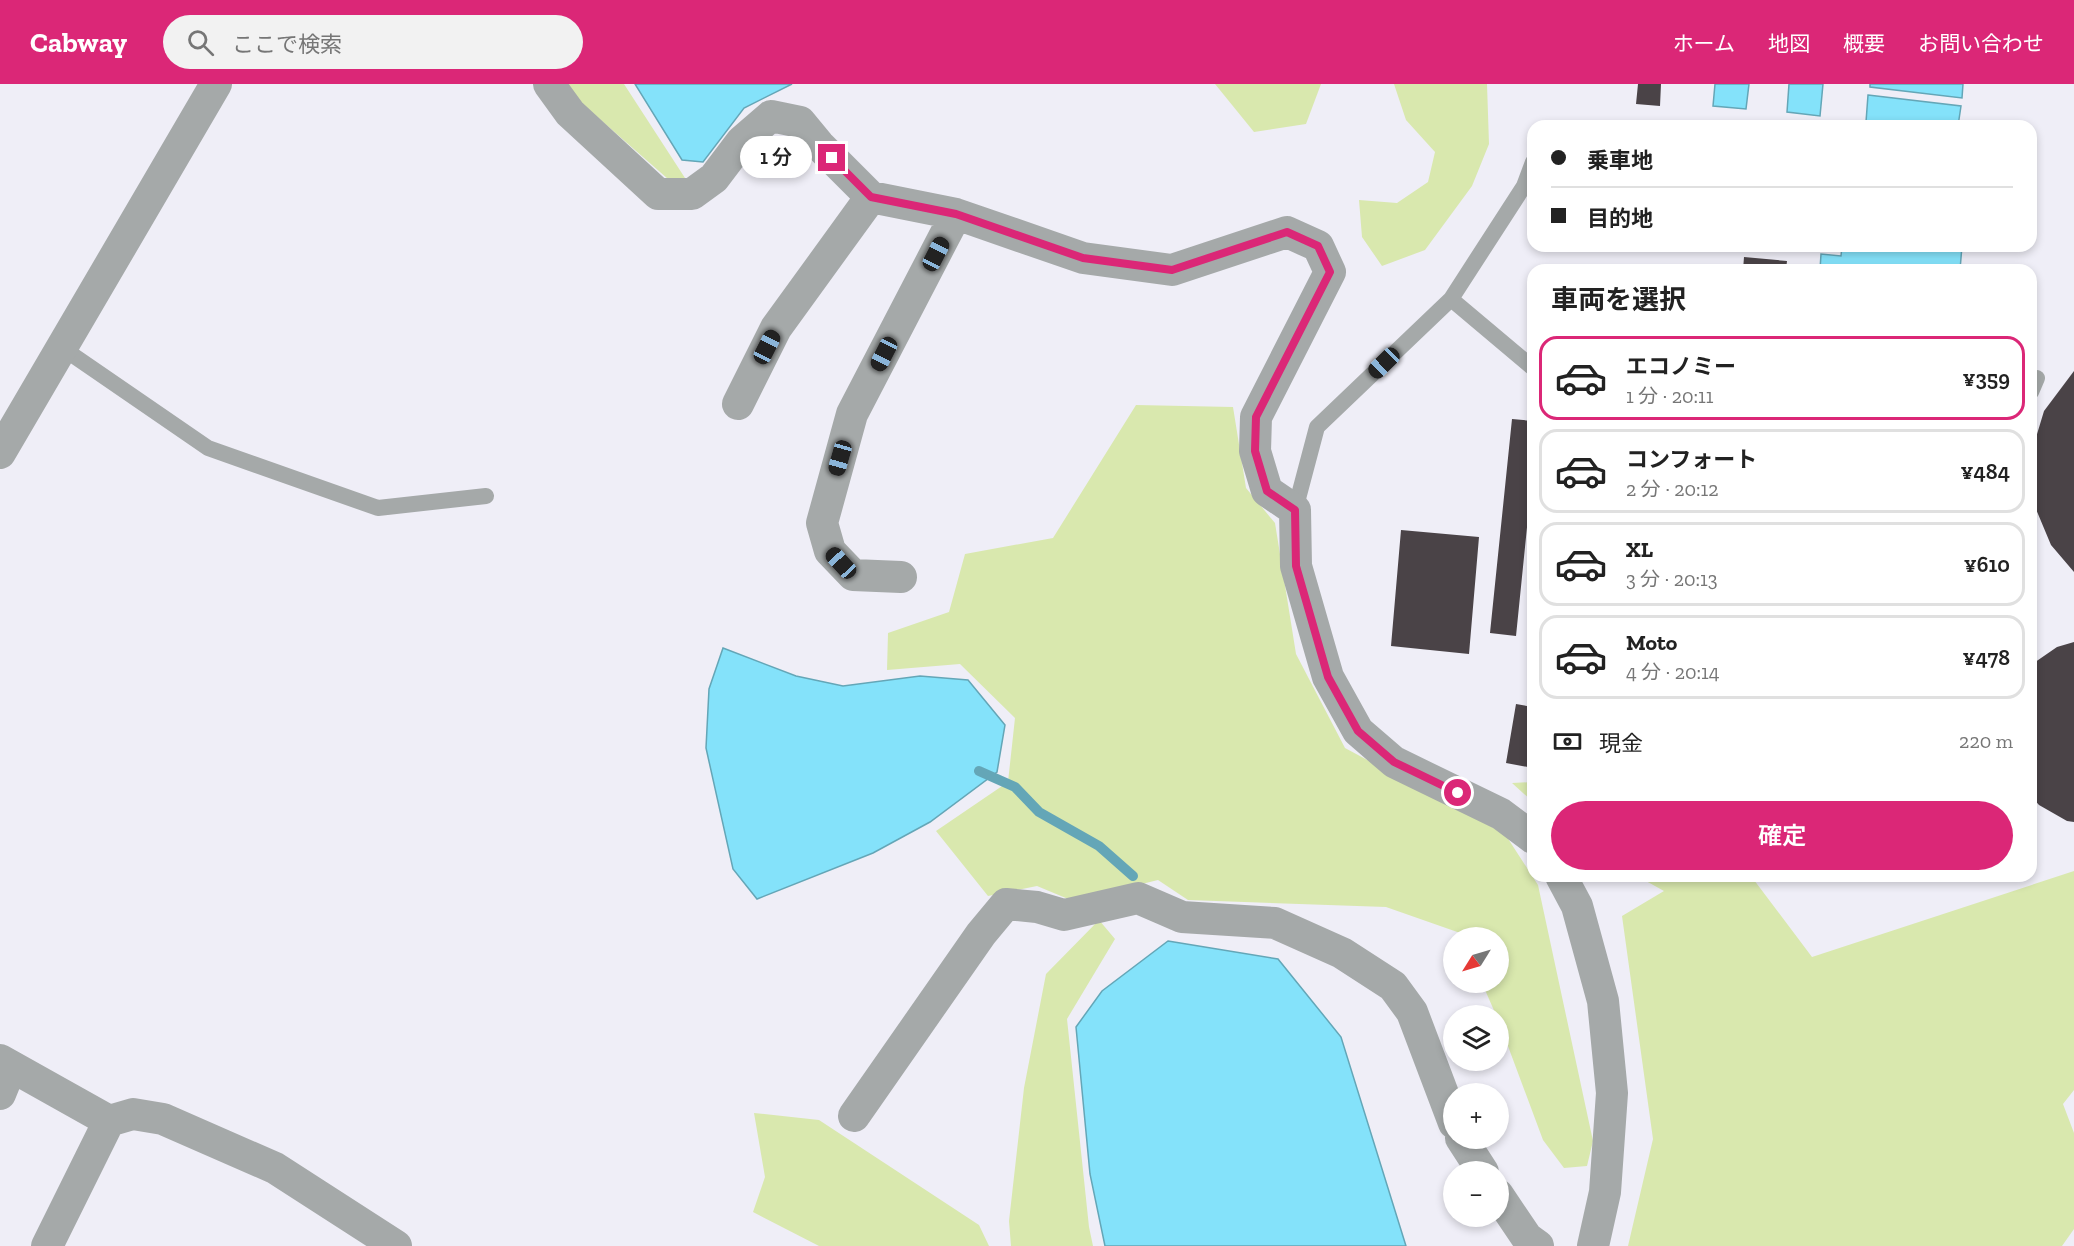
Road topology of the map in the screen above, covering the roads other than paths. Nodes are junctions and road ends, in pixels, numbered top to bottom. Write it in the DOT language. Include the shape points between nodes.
graph roads {
  1 [pos="216,84"];
  2 [pos="549,84"];
  3 [pos="1527,178"];
  4 [pos="871,197"];
  5 [pos="956,214"];
  6 [pos="1450,298"];
  7 [pos="61,347"];
  8 [pos="1527,363"];
  9 [pos="738,404"];
  10 [pos="0,453"];
  11 [pos="486,496"];
  12 [pos="1295,510"];
  13 [pos="901,577"];
  14 [pos="1527,834"];
  15 [pos="1564,882"];
  16 [pos="4,1074"];
  17 [pos="1443,1094"];
  18 [pos="854,1116"];
  19 [pos="109,1121"];
  20 [pos="1509,1211"];
  21 [pos="47,1246"];
  22 [pos="396,1246"];
  23 [pos="1538,1246"];
  24 [pos="1593,1246"];
  1 -- 7 [label="street"];
  2 -- 4 [label="street" via="570,113 658,194 692,194 700,189 714,178 742,141 771,116 800,122"];
  3 -- 6 [label="lane"];
  4 -- 5 [label="street"];
  4 -- 9 [label="street" via="776,328"];
  5 -- 12 [label="street" via="1083,258 1172,270 1287,232 1318,246 1330,272 1256,417 1255,451 1267,491"];
  5 -- 13 [label="street" via="852,414 822,523 830,551 853,575"];
  6 -- 8 [label="lane"];
  6 -- 12 [label="lane" via="1317,427"];
  7 -- 10 [label="street"];
  7 -- 11 [label="lane" via="208,448 378,508"];
  12 -- 14 [label="street" via="1296,566 1328,677 1358,731 1394,762 1501,814"];
  15 -- 24 [label="street" via="1577,906 1603,1001 1612,1093 1605,1192"];
  16 -- 19 [label="street"];
  17 -- 18 [label="street" via="1412,1012 1393,986 1342,953 1275,923 1182,917 1138,898 1064,915 1037,906 1006,904"];
  19 -- 21 [label="street"];
  19 -- 22 [label="street" via="133,1114 163,1119 274,1168"];
  20 -- 23 [label="street" via="1527,1238"];
}
